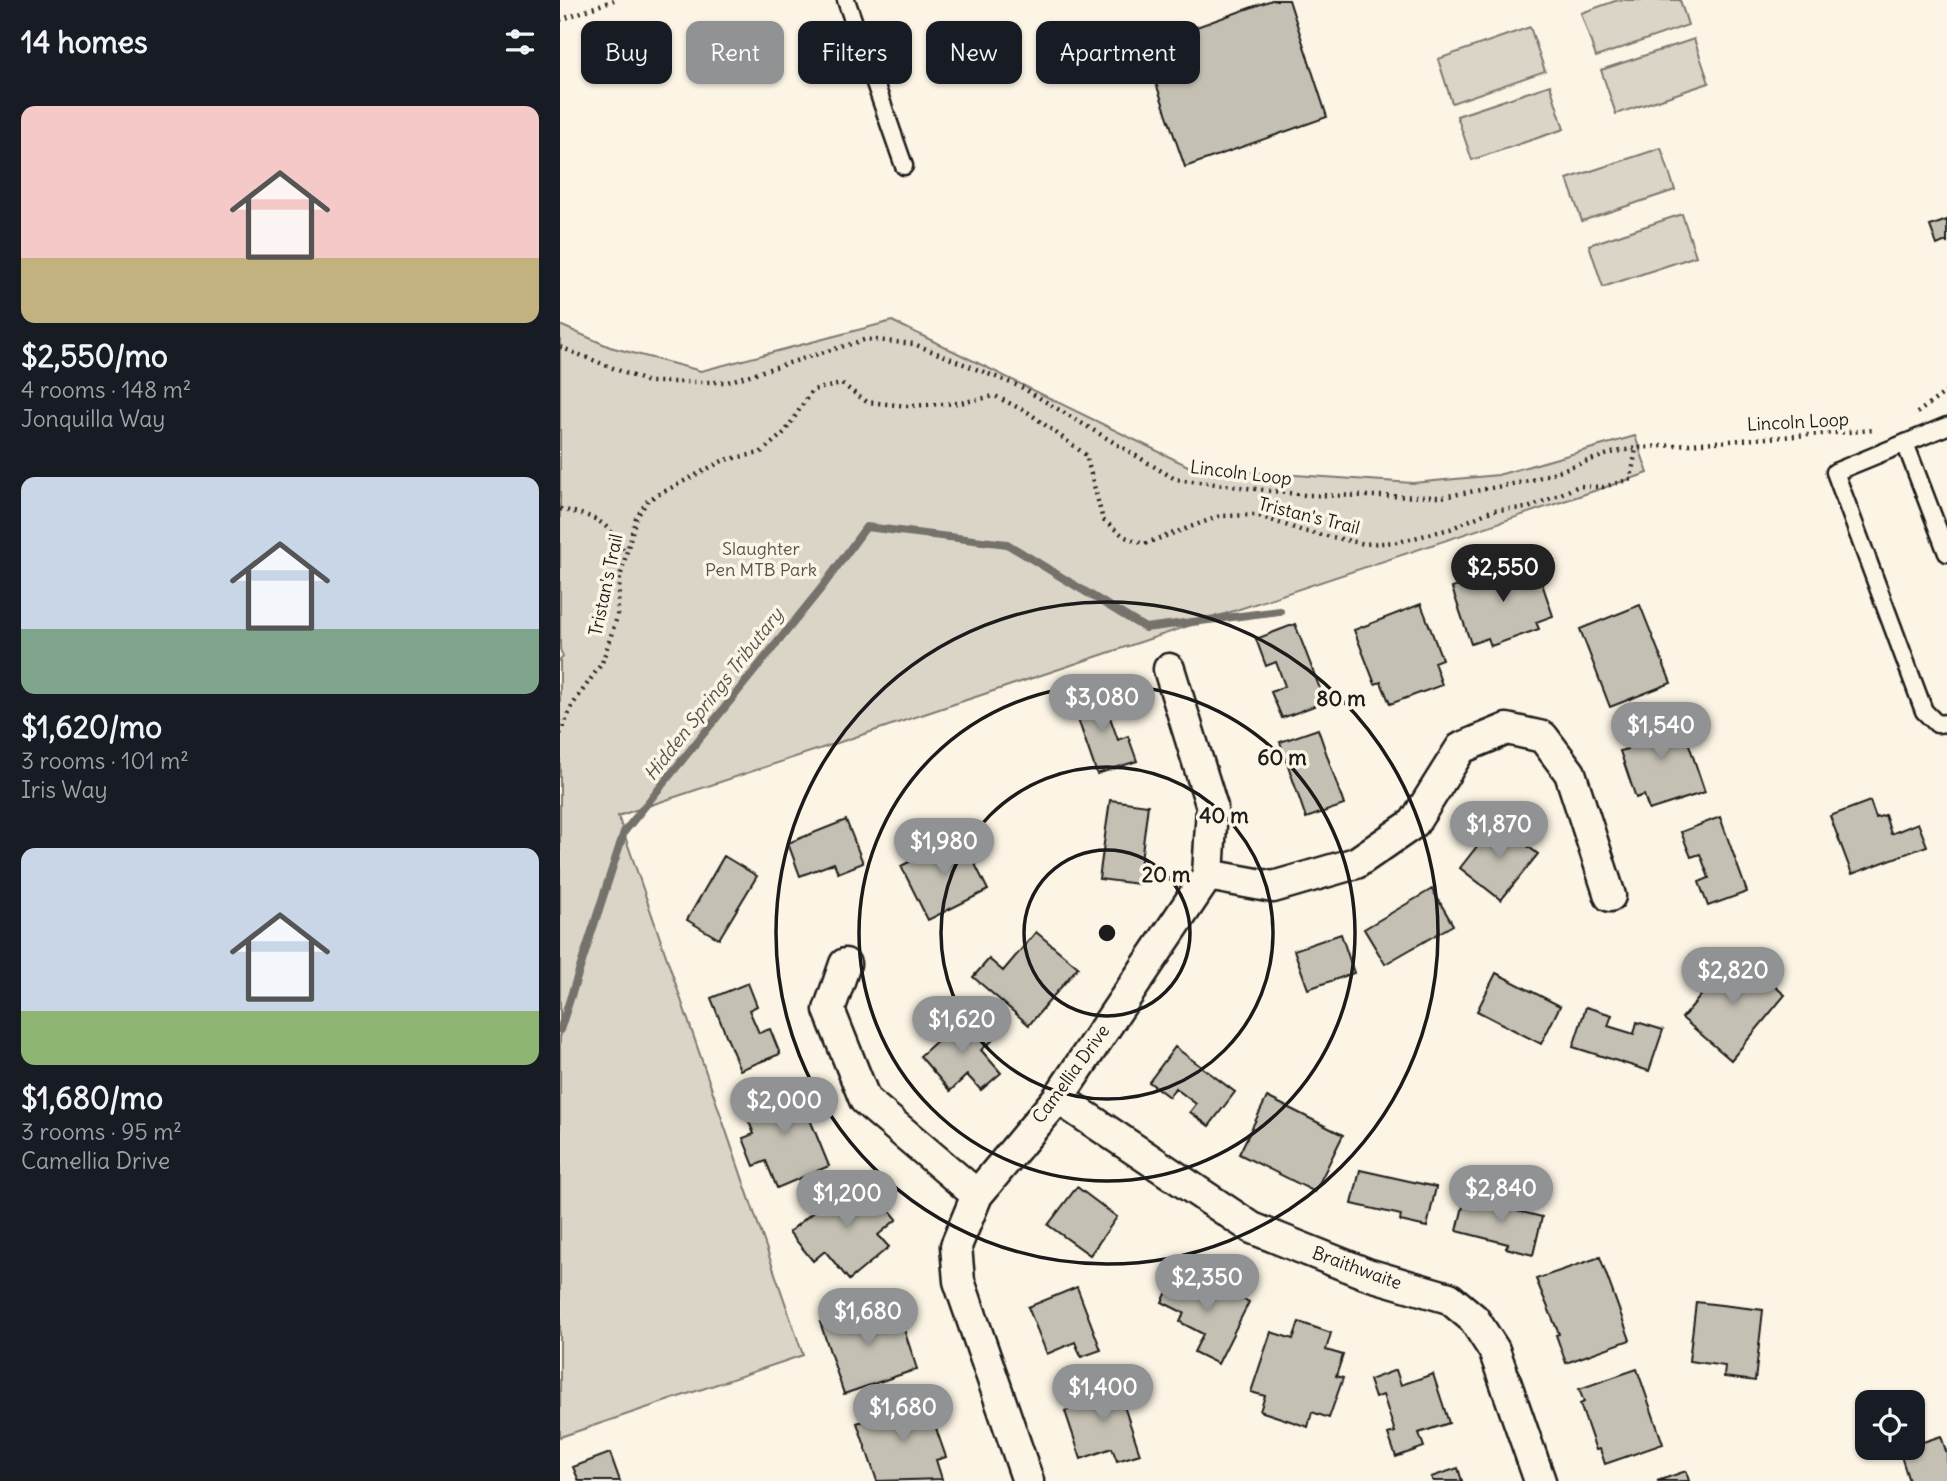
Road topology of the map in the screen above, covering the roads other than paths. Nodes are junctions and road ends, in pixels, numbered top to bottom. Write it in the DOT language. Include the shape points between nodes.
graph roads {
  1 [pos="846,0"];
  2 [pos="904,166"];
  3 [pos="1947,426"];
  4 [pos="1905,443"];
  5 [pos="1947,552"];
  6 [pos="1169,669"];
  7 [pos="1947,723"];
  8 [pos="1208,875"];
  9 [pos="1610,896"];
  10 [pos="845,964"];
  11 [pos="1058,1098"];
  12 [pos="977,1195"];
  13 [pos="1028,1481"];
  14 [pos="1540,1481"];
  1 -- 2 [label="lane"];
  3 -- 4 [label="lane"];
  4 -- 5 [label="lane"];
  4 -- 7 [label="lane" via="1835,472 1924,711 1937,724"];
  6 -- 8 [label="street" via="1212,807"];
  8 -- 9 [label="street" via="1273,887 1356,863 1414,823 1461,748 1507,729 1543,737 1570,773"];
  8 -- 11 [label="street, Camellia Drive"];
  10 -- 12 [label="street" via="829,1010 865,1100"];
  11 -- 12 [label="street, Camellia Drive"];
  11 -- 14 [label="street, Braithwaite" via="1252,1228 1367,1274 1449,1298 1474,1319 1494,1349"];
  12 -- 13 [label="street, Camellia Drive" via="956,1246 959,1281"];
}
